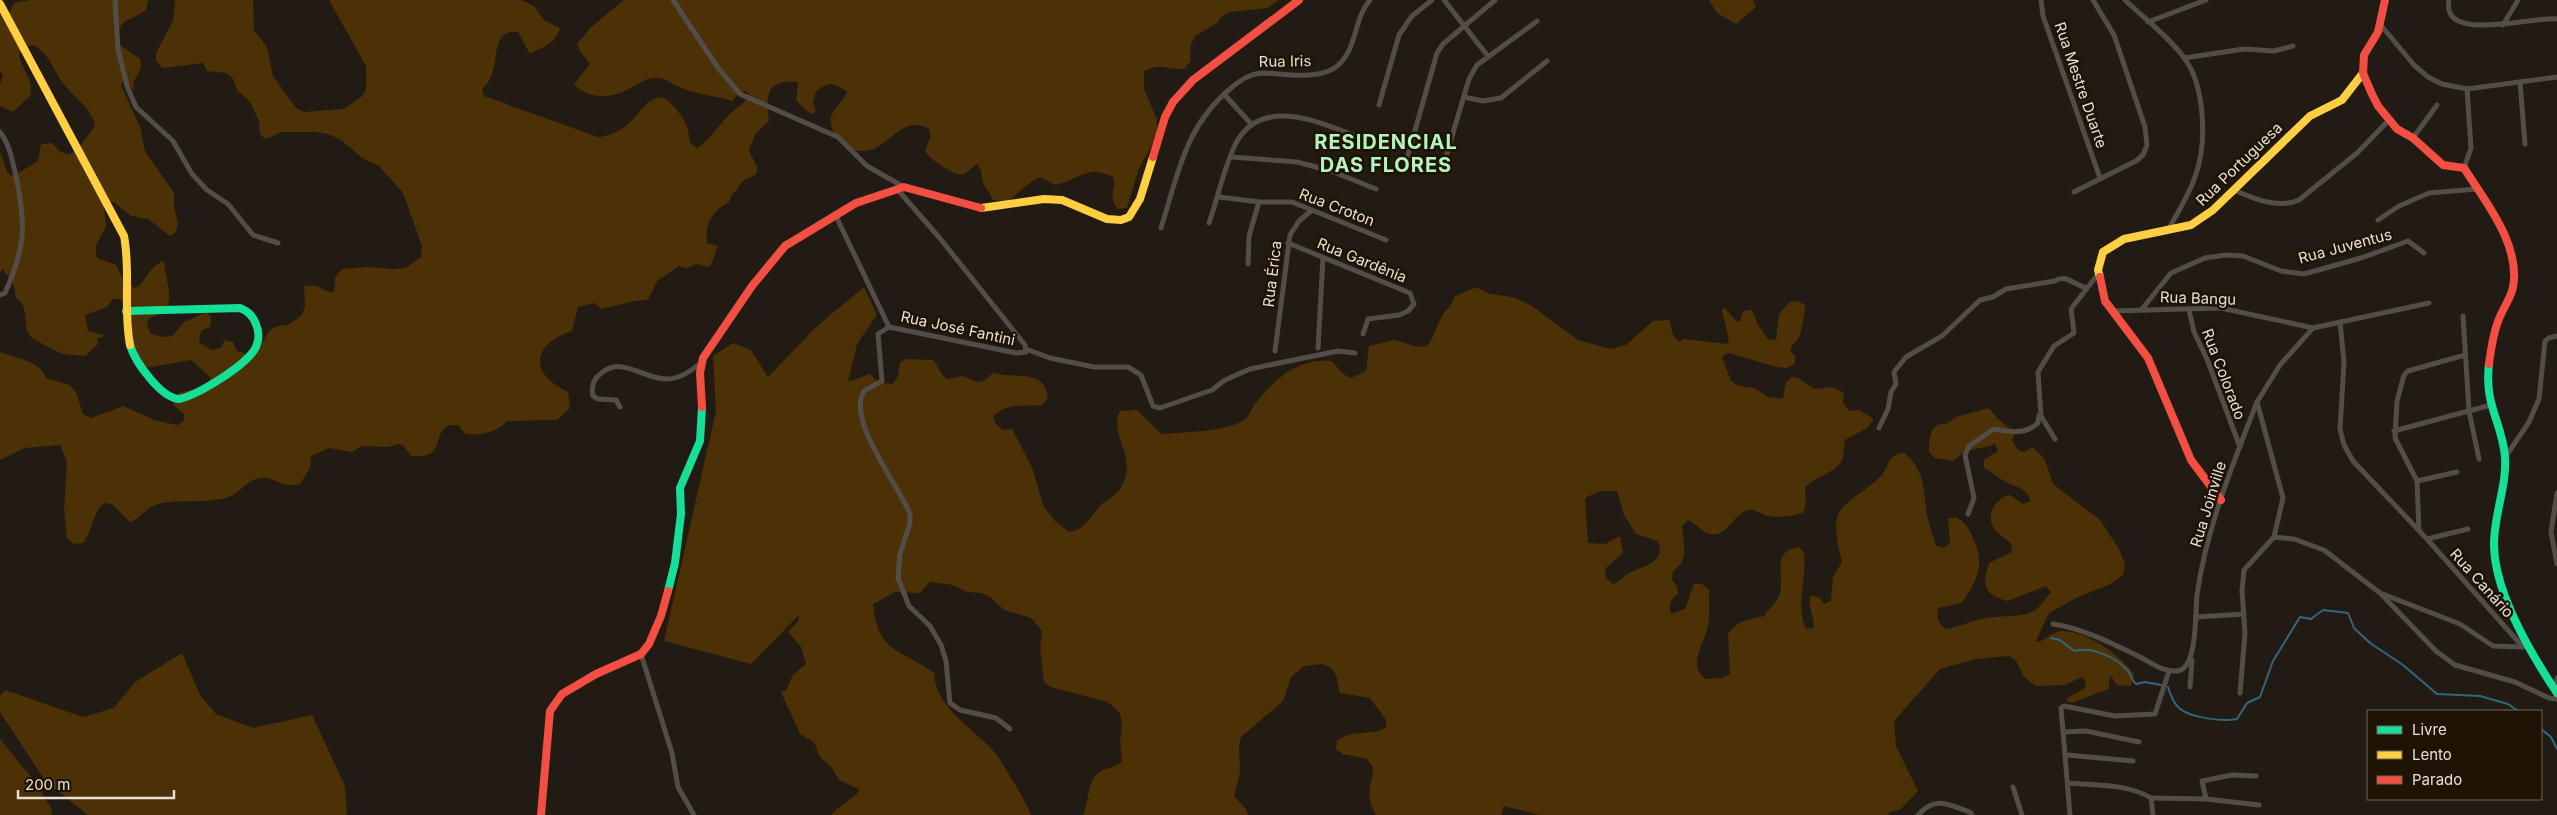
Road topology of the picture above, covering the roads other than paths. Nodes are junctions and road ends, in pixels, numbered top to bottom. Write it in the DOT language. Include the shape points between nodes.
graph roads {
  1 [pos="114,0"];
  2 [pos="673,0"];
  3 [pos="1300,0"];
  4 [pos="1370,0"];
  5 [pos="1432,0"];
  6 [pos="1444,0"];
  7 [pos="1495,0"];
  8 [pos="2041,0"];
  9 [pos="2093,0"];
  10 [pos="2125,0"];
  11 [pos="2206,0"];
  12 [pos="2385,0"];
  13 [pos="2449,0"];
  14 [pos="2518,0"];
  15 [pos="0,4"];
  16 [pos="2557,19"];
  17 [pos="1537,21"];
  18 [pos="2148,22"];
  19 [pos="2379,23"];
  20 [pos="1464,25"];
  21 [pos="2503,26"];
  22 [pos="2293,46"];
  23 [pos="1488,55"];
  24 [pos="2184,58"];
  25 [pos="1547,61"];
  26 [pos="2363,73"];
  27 [pos="2557,77"];
  28 [pos="2520,82"];
  29 [pos="2467,89"];
  30 [pos="1224,94"];
  31 [pos="1464,97"];
  32 [pos="1379,105"];
  33 [pos="2437,105"];
  34 [pos="2388,120"];
  35 [pos="1252,125"];
  36 [pos="0,132"];
  37 [pos="1358,137"];
  38 [pos="2413,138"];
  39 [pos="2525,144"];
  40 [pos="1231,157"];
  41 [pos="1406,162"];
  42 [pos="2464,168"];
  43 [pos="1442,170"];
  44 [pos="2100,178"];
  45 [pos="900,188"];
  46 [pos="2477,188"];
  47 [pos="1376,189"];
  48 [pos="2234,190"];
  49 [pos="2074,192"];
  50 [pos="1219,197"];
  51 [pos="1259,202"];
  52 [pos="1312,210"];
  53 [pos="835,214"];
  54 [pos="2378,220"];
  55 [pos="1208,223"];
  56 [pos="1161,228"];
  57 [pos="2169,228"];
  58 [pos="1386,240"];
  59 [pos="278,243"];
  60 [pos="1288,243"];
  61 [pos="2424,252"];
  62 [pos="1322,258"];
  63 [pos="1248,264"];
  64 [pos="2098,274"];
  65 [pos="2087,288"];
  66 [pos="3,294"];
  67 [pos="2429,303"];
  68 [pos="2142,309"];
  69 [pos="2189,310"];
  70 [pos="126,311"];
  71 [pos="2111,311"];
  72 [pos="2463,316"];
  73 [pos="2340,322"];
  74 [pos="889,327"];
  75 [pos="2313,328"];
  76 [pos="1362,334"];
  77 [pos="2557,336"];
  78 [pos="1318,348"];
  79 [pos="1026,349"];
  80 [pos="1275,351"];
  81 [pos="1355,353"];
  82 [pos="2465,354"];
  83 [pos="701,363"];
  84 [pos="2257,402"];
  85 [pos="2492,405"];
  86 [pos="620,407"];
  87 [pos="2040,408"];
  88 [pos="2469,411"];
  89 [pos="1879,428"];
  90 [pos="2394,431"];
  91 [pos="2055,439"];
  92 [pos="2240,447"];
  93 [pos="2505,456"];
  94 [pos="2479,458"];
  95 [pos="2457,472"];
  96 [pos="2417,482"];
  97 [pos="2557,493"];
  98 [pos="2221,500"];
  99 [pos="1968,514"];
  100 [pos="2468,529"];
  101 [pos="2418,531"];
  102 [pos="2274,537"];
  103 [pos="2427,539"];
  104 [pos="2557,564"];
  105 [pos="2380,593"];
  106 [pos="2244,614"];
  107 [pos="2196,617"];
  108 [pos="2054,624"];
  109 [pos="2526,647"];
  110 [pos="2192,652"];
  111 [pos="641,654"];
  112 [pos="2169,670"];
  113 [pos="2557,678"];
  114 [pos="2190,687"];
  115 [pos="2555,691"];
  116 [pos="2240,693"];
  117 [pos="2557,699"];
  118 [pos="1010,729"];
  119 [pos="2064,732"];
  120 [pos="2139,742"];
  121 [pos="2067,755"];
  122 [pos="2132,760"];
  123 [pos="2256,776"];
  124 [pos="2068,783"];
  125 [pos="2013,787"];
  126 [pos="2150,798"];
  127 [pos="2206,799"];
  128 [pos="2260,805"];
  129 [pos="541,815"];
  130 [pos="694,815"];
  131 [pos="1918,815"];
  132 [pos="1972,815"];
  133 [pos="2022,815"];
  134 [pos="2070,815"];
  135 [pos="2153,815"];
  1 -- 59 [label="street" via="118,50 126,86 136,107 173,141 192,174 207,190 228,204 253,234"];
  2 -- 45 [label="street, Rua José Fantini" via="718,68 740,94 838,136 867,166"];
  3 -- 45 [label="street" via="1193,80 1173,102 1165,117 1140,199 1129,217 1108,219 1062,200 1044,199 983,209 928,192"];
  4 -- 30 [label="street, Rua Iris" via="1361,15 1348,54 1334,68 1306,74 1252,74"];
  5 -- 32 [label="street" via="1412,16 1399,35"];
  6 -- 20 [label="street"];
  7 -- 20 [label="street"];
  8 -- 44 [label="street, Rua Mestre Duarte" via="2043,16"];
  9 -- 44 [label="street" via="2114,35 2147,136 2143,154"];
  10 -- 18 [label="street"];
  11 -- 18 [label="street"];
  12 -- 19 [label="street"];
  13 -- 21 [label="street" via="2448,8 2458,20 2469,24"];
  14 -- 21 [label="street"];
  15 -- 70 [label="street" via="124,236 127,251"];
  16 -- 21 [label="street"];
  17 -- 23 [label="street"];
  18 -- 24 [label="street"];
  19 -- 26 [label="street" via="2378,32 2364,55"];
  19 -- 29 [label="street" via="2428,77 2442,84"];
  20 -- 23 [label="street"];
  20 -- 41 [label="street" via="1437,53"];
  22 -- 24 [label="street" via="2274,51 2244,49"];
  23 -- 31 [label="street" via="1477,65"];
  24 -- 57 [label="street" via="2193,71 2202,100 2199,161 2187,196"];
  25 -- 31 [label="street" via="1500,98 1483,101"];
  26 -- 34 [label="street"];
  26 -- 48 [label="street, Rua Portuguesa" via="2342,100 2310,116"];
  27 -- 28 [label="street"];
  28 -- 29 [label="street"];
  28 -- 39 [label="street"];
  29 -- 42 [label="street" via="2471,148"];
  30 -- 35 [label="street"];
  30 -- 56 [label="street, Rua Iris" via="1204,114 1187,145"];
  31 -- 43 [label="street"];
  33 -- 38 [label="street"];
  34 -- 38 [label="street"];
  34 -- 48 [label="street" via="2357,153 2299,200 2290,204 2264,201"];
  35 -- 37 [label="street" via="1270,117 1300,117"];
  35 -- 40 [label="street" via="1236,143"];
  36 -- 66 [label="street" via="10,153 24,227 17,264"];
  38 -- 42 [label="street" via="2443,165"];
  40 -- 47 [label="street" via="1297,162"];
  40 -- 50 [label="street"];
  42 -- 46 [label="street"];
  44 -- 49 [label="street"];
  45 -- 53 [label="street" via="871,196"];
  45 -- 79 [label="street, Rua José Fantini"];
  46 -- 54 [label="street" via="2429,193"];
  46 -- 85 [label="street" via="2508,240 2514,269 2512,289 2493,344 2487,384"];
  48 -- 57 [label="street, Rua Portuguesa" via="2199,221"];
  50 -- 51 [label="street, Rua Croton"];
  50 -- 55 [label="street"];
  51 -- 52 [label="street, Rua Croton" via="1292,202"];
  51 -- 63 [label="street" via="1249,236"];
  52 -- 58 [label="street, Rua Croton"];
  52 -- 60 [label="street, Rua Érica" via="1294,228"];
  53 -- 74 [label="street, Rua José Fantini"];
  53 -- 83 [label="street" via="781,249"];
  57 -- 64 [label="street, Rua Portuguesa" via="2124,239 2108,248 2100,258"];
  60 -- 62 [label="street, Rua Gardênia"];
  60 -- 80 [label="street, Rua Érica"];
  61 -- 68 [label="street, Rua Juventus" via="2408,242 2304,274 2235,255 2205,258 2172,273"];
  62 -- 76 [label="street, Rua Gardênia" via="1403,289 1412,296 1414,304 1408,311 1368,319"];
  62 -- 78 [label="street"];
  64 -- 65 [label="street"];
  64 -- 71 [label="street"];
  65 -- 87 [label="street" via="2070,312 2074,333 2055,344 2038,372"];
  65 -- 89 [label="street" via="2058,278 2006,289 1976,303 1942,336 1906,357 1894,372 1896,384"];
  67 -- 73 [label="street"];
  68 -- 69 [label="street, Rua Bangu"];
  68 -- 71 [label="street, Rua Bangu"];
  69 -- 75 [label="street, Rua Bangu" via="2227,309"];
  69 -- 92 [label="street, Rua Colorado" via="2194,332"];
  70 -- 70 [label="street" via="127,334 140,366 172,398 180,399 204,388 252,352 258,338 254,318 240,308"];
  71 -- 98 [label="street" via="2148,358 2191,460"];
  72 -- 82 [label="street"];
  73 -- 75 [label="street"];
  73 -- 101 [label="street, Rua Canário" via="2344,362 2340,429 2344,445 2353,460"];
  74 -- 79 [label="street, Rua José Fantini" via="1021,354"];
  74 -- 118 [label="street" via="878,334 882,381 864,391 862,407 866,434 910,514 897,567 902,591 909,606 930,626 941,645 950,703 960,710 996,718"];
  75 -- 84 [label="street, Rua Joinville" via="2280,365"];
  77 -- 93 [label="street" via="2545,341 2542,387 2536,408"];
  79 -- 81 [label="street" via="1050,358 1094,367 1128,367 1141,376 1153,406 1160,408 1212,390 1250,369 1327,353"];
  82 -- 88 [label="street"];
  82 -- 90 [label="street" via="2413,368 2404,375"];
  83 -- 86 [label="street" via="689,373 670,380 619,366 607,367 596,377 593,396 616,400"];
  83 -- 111 [label="street" via="700,441 680,488 680,537 670,586 655,632"];
  84 -- 92 [label="street, Rua Joinville"];
  84 -- 102 [label="street" via="2282,489 2282,507"];
  85 -- 88 [label="street"];
  85 -- 93 [label="street"];
  87 -- 91 [label="street" via="2042,420"];
  87 -- 99 [label="street" via="2038,423 2030,429 2021,432 1994,429 1969,446 1964,455 1974,498"];
  88 -- 90 [label="street"];
  88 -- 94 [label="street"];
  90 -- 96 [label="street" via="2397,447"];
  92 -- 98 [label="street, Rua Joinville"];
  93 -- 109 [label="street" via="2495,554"];
  95 -- 96 [label="street"];
  96 -- 101 [label="street"];
  97 -- 104 [label="street" via="2550,532"];
  98 -- 107 [label="street, Rua Joinville" via="2202,573"];
  100 -- 103 [label="street"];
  101 -- 103 [label="street, Rua Canário"];
  102 -- 105 [label="street" via="2294,539 2324,550"];
  102 -- 106 [label="street" via="2244,570"];
  103 -- 109 [label="street, Rua Canário"];
  105 -- 109 [label="street" via="2460,624 2493,646"];
  105 -- 117 [label="street" via="2436,651 2455,665 2515,682"];
  106 -- 107 [label="street"];
  106 -- 116 [label="street"];
  107 -- 110 [label="street, Rua Joinville"];
  108 -- 112 [label="street" via="2090,633"];
  109 -- 115 [label="street"];
  110 -- 112 [label="street" via="2185,668"];
  110 -- 114 [label="street, Rua Joinville"];
  111 -- 129 [label="street" via="596,674 554,702 548,724"];
  111 -- 130 [label="street" via="672,752 678,787"];
  112 -- 119 [label="street" via="2155,714 2115,716 2064,706 2061,708"];
  113 -- 115 [label="street"];
  119 -- 120 [label="street" via="2086,731"];
  119 -- 121 [label="street"];
  121 -- 122 [label="street"];
  121 -- 124 [label="street"];
  123 -- 127 [label="street" via="2232,775 2202,781"];
  124 -- 126 [label="street" via="2124,789"];
  124 -- 134 [label="street"];
  125 -- 133 [label="street"];
  126 -- 127 [label="street"];
  126 -- 135 [label="street"];
  127 -- 128 [label="street"];
  131 -- 132 [label="street" via="1939,802"];
}
